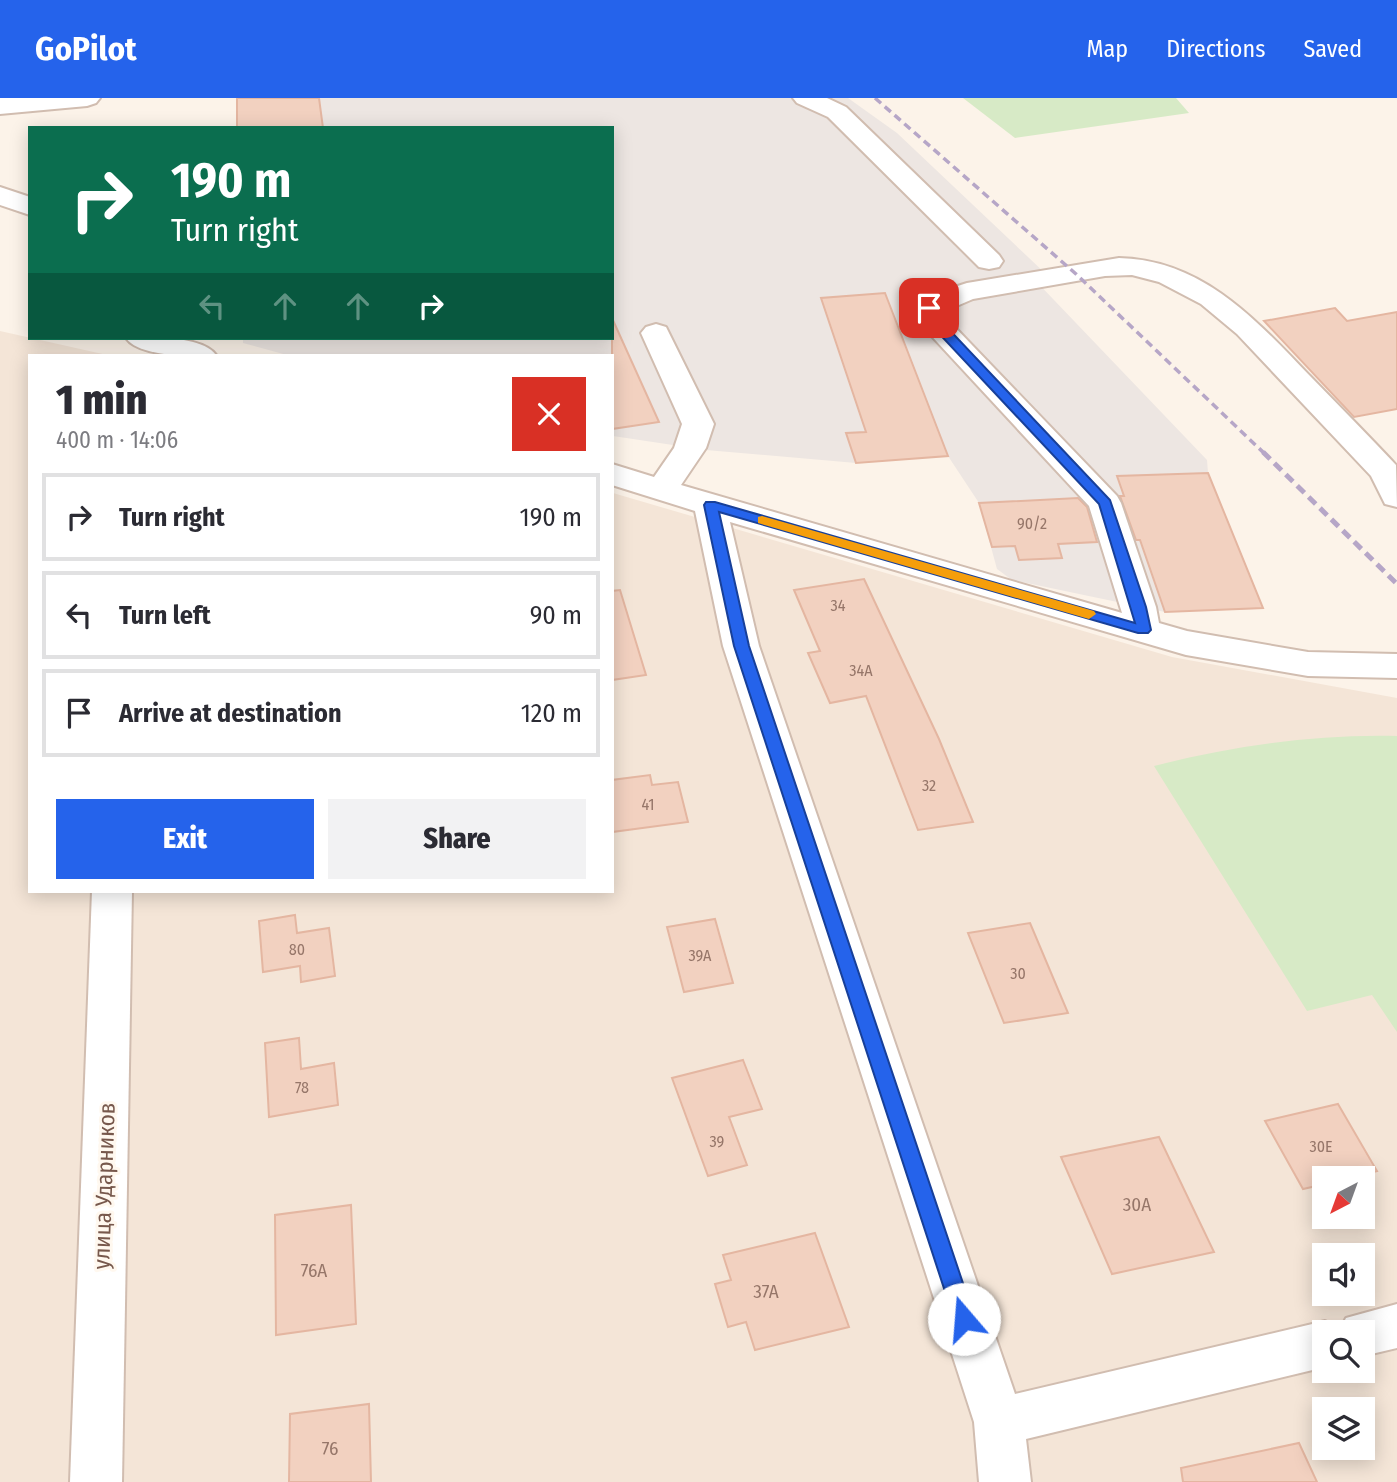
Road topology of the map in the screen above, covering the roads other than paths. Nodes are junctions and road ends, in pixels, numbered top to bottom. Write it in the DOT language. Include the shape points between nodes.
graph roads {
  1 [pos="87,98"];
  2 [pos="806,98"];
  3 [pos="0,106"];
  4 [pos="0,195"];
  5 [pos="28,206"];
  6 [pos="989,261"];
  7 [pos="656,332"];
  8 [pos="148,340"];
  9 [pos="197,354"];
  10 [pos="614,475"];
  11 [pos="663,488"];
  12 [pos="1397,498"];
  13 [pos="710,505"];
  14 [pos="1143,630"];
  15 [pos="1397,666"];
  16 [pos="112,893"];
  17 [pos="1397,1326"];
  18 [pos="1375,1331"];
  19 [pos="1312,1346"];
  20 [pos="999,1422"];
  21 [pos="96,1482"];
  22 [pos="1005,1482"];
  1 -- 3 [label="street"];
  2 -- 6 [label="street" via="837,112"];
  4 -- 5 [label="street"];
  7 -- 11 [label="street" via="698,424 690,448"];
  8 -- 9 [label="street"];
  10 -- 11 [label="street"];
  11 -- 13 [label="street"];
  12 -- 14 [label="street" via="1385,472 1247,327 1187,282 1144,268 1104,268 943,298 929,308 935,323 1105,503"];
  13 -- 14 [label="street"];
  13 -- 20 [label="street" via="741,646"];
  14 -- 15 [label="street" via="1186,643 1308,664"];
  16 -- 21 [label="street, улица Ударников"];
  17 -- 18 [label="street"];
  19 -- 20 [label="street"];
  20 -- 22 [label="street"];
}
